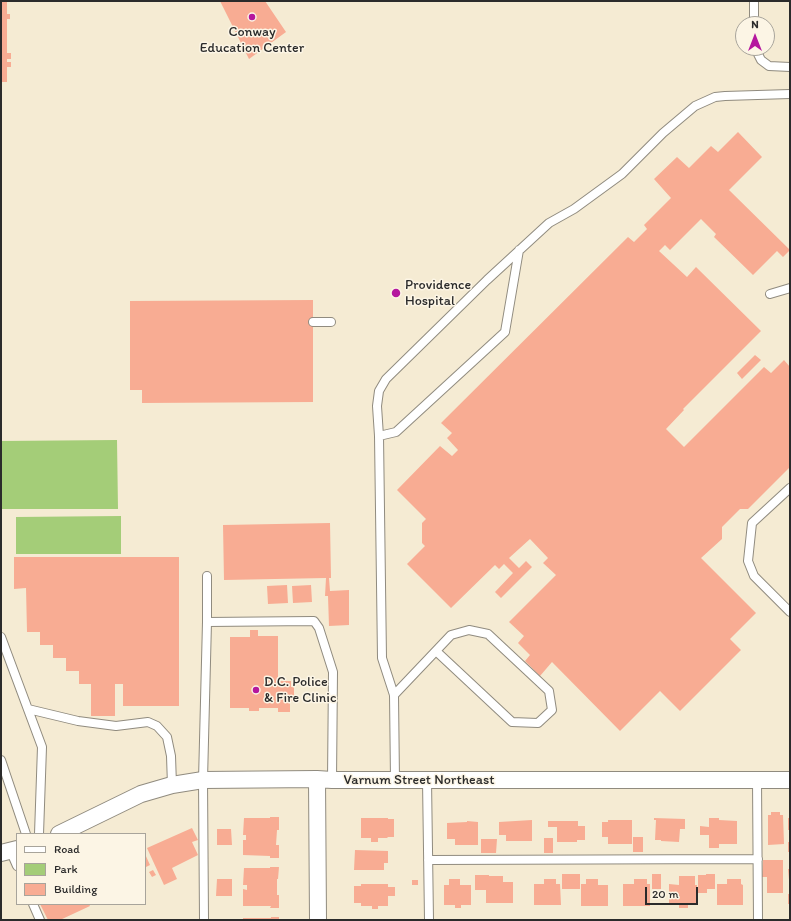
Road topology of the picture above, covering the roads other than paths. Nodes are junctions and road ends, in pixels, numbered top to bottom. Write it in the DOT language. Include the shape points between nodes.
graph roads {
  1 [pos="754,1"];
  2 [pos="754,16"];
  3 [pos="759,56"];
  4 [pos="790,67"];
  5 [pos="790,94"];
  6 [pos="519,250"];
  7 [pos="790,288"];
  8 [pos="770,294"];
  9 [pos="313,322"];
  10 [pos="331,322"];
  11 [pos="379,436"];
  12 [pos="790,488"];
  13 [pos="207,576"];
  14 [pos="790,612"];
  15 [pos="207,622"];
  16 [pos="1,636"];
  17 [pos="436,651"];
  18 [pos="394,696"];
  19 [pos="28,709"];
  20 [pos="1,760"];
  21 [pos="325,779"];
  22 [pos="203,780"];
  23 [pos="395,780"];
  24 [pos="427,780"];
  25 [pos="757,780"];
  26 [pos="790,780"];
  27 [pos="172,785"];
  28 [pos="26,833"];
  29 [pos="39,833"];
  30 [pos="61,833"];
  31 [pos="9,851"];
  32 [pos="758,859"];
  33 [pos="428,860"];
  34 [pos="16,864"];
  35 [pos="34,905"];
  36 [pos="40,920"];
  37 [pos="204,920"];
  38 [pos="318,920"];
  39 [pos="429,920"];
  40 [pos="758,920"];
  1 -- 2 [label="lane"];
  3 -- 4 [label="lane" via="769,66"];
  5 -- 6 [label="lane" via="732,95 695,106 662,133 622,174 574,209 549,223"];
  6 -- 11 [label="lane" via="386,379 379,391 377,406"];
  6 -- 11 [label="lane" via="505,332 396,432"];
  7 -- 8 [label="lane"];
  9 -- 10 [label="lane"];
  11 -- 18 [label="lane" via="382,658"];
  12 -- 14 [label="lane" via="752,523 748,561 754,576"];
  13 -- 15 [label="lane"];
  15 -- 21 [label="lane" via="314,621 319,628 333,672"];
  15 -- 22 [label="lane"];
  16 -- 19 [label="lane"];
  17 -- 17 [label="lane" via="451,635 469,630 488,634 549,691 552,710 538,723 512,722"];
  17 -- 18 [label="lane"];
  18 -- 23 [label="lane"];
  19 -- 27 [label="lane" via="78,721 116,726 148,722 157,726 167,737 171,756"];
  19 -- 29 [label="lane" via="42,747"];
  20 -- 28 [label="lane"];
  21 -- 22 [label="street, Varnum Street Northeast"];
  21 -- 23 [label="street, Varnum Street Northeast"];
  21 -- 38 [label="street"];
  22 -- 27 [label="street, Varnum Street Northeast"];
  22 -- 37 [label="lane"];
  23 -- 24 [label="street, Varnum Street Northeast"];
  24 -- 25 [label="street, Varnum Street Northeast"];
  24 -- 33 [label="lane"];
  25 -- 26 [label="street, Varnum Street Northeast"];
  25 -- 32 [label="lane"];
  27 -- 30 [label="street, Varnum Street Northeast" via="129,799"];
  31 -- 34 [label="lane"];
  32 -- 33 [label="lane"];
  32 -- 40 [label="lane"];
  33 -- 39 [label="lane"];
  35 -- 36 [label="lane"];
}
